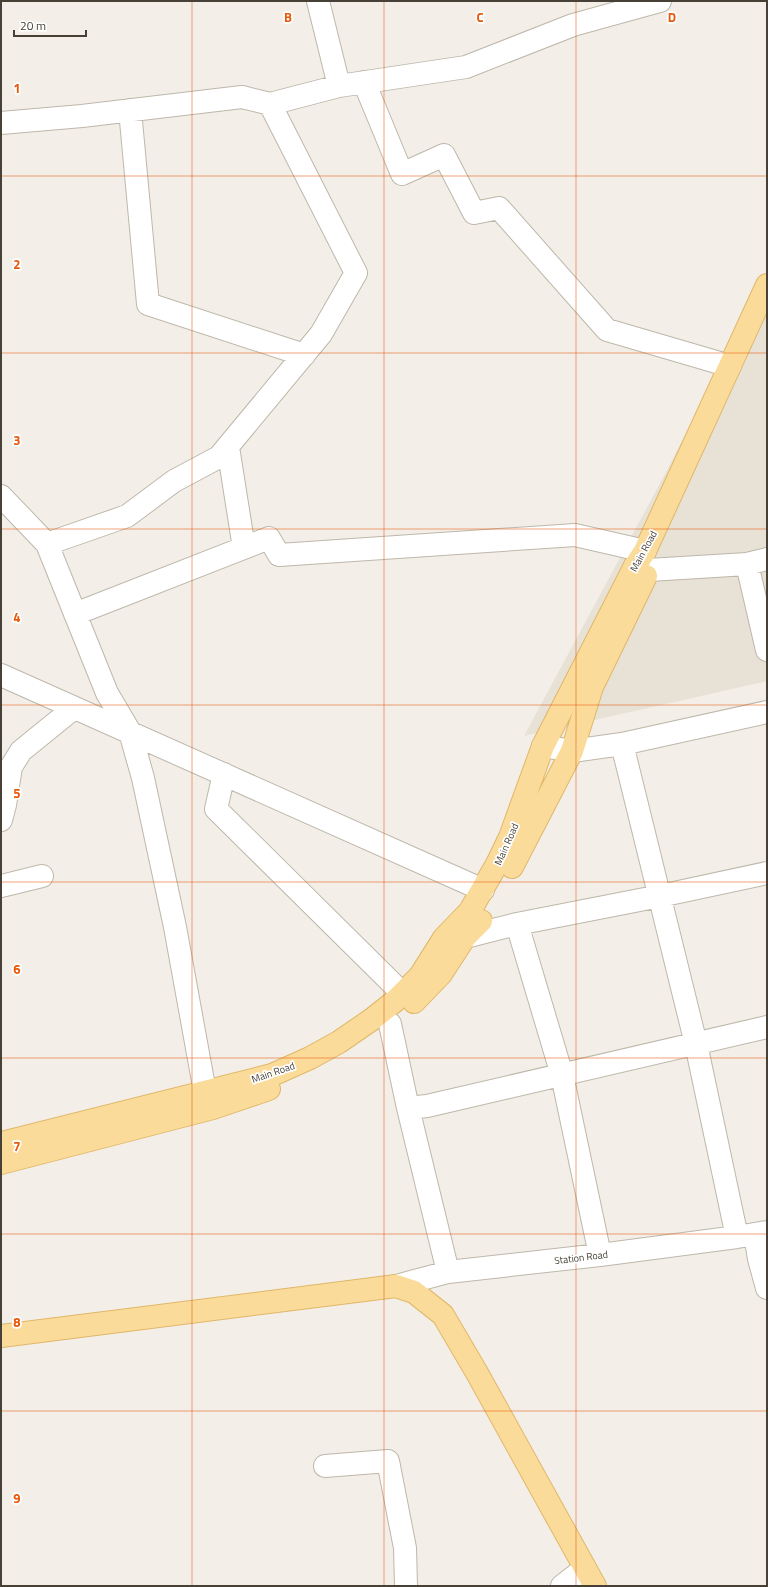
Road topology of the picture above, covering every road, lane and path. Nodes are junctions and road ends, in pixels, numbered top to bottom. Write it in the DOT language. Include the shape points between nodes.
graph roads {
  1 [pos="318,1"];
  2 [pos="660,1"];
  3 [pos="364,82"];
  4 [pos="339,86"];
  5 [pos="270,104"];
  6 [pos="130,110"];
  7 [pos="1,123"];
  8 [pos="767,285"];
  9 [pos="767,322"];
  10 [pos="304,355"];
  11 [pos="730,366"];
  12 [pos="228,447"];
  13 [pos="1,496"];
  14 [pos="47,544"];
  15 [pos="244,548"];
  16 [pos="643,562"];
  17 [pos="757,562"];
  18 [pos="75,614"];
  19 [pos="767,650"];
  20 [pos="1,675"];
  21 [pos="74,708"];
  22 [pos="767,712"];
  23 [pos="130,732"];
  24 [pos="622,744"];
  25 [pos="543,746"];
  26 [pos="572,751"];
  27 [pos="224,774"];
  28 [pos="1,820"];
  29 [pos="767,873"];
  30 [pos="42,876"];
  31 [pos="1,886"];
  32 [pos="483,890"];
  33 [pos="660,896"];
  34 [pos="517,924"];
  35 [pos="454,938"];
  36 [pos="402,993"];
  37 [pos="390,1024"];
  38 [pos="767,1027"];
  39 [pos="696,1044"];
  40 [pos="562,1075"];
  41 [pos="205,1092"];
  42 [pos="408,1108"];
  43 [pos="1,1143"];
  44 [pos="1,1164"];
  45 [pos="753,1234"];
  46 [pos="600,1255"];
  47 [pos="448,1272"];
  48 [pos="396,1286"];
  49 [pos="767,1288"];
  50 [pos="1,1336"];
  51 [pos="325,1466"];
  52 [pos="590,1577"];
  53 [pos="406,1586"];
  54 [pos="562,1586"];
  1 -- 4 [label="street"];
  2 -- 3 [label="street" via="573,25 466,67"];
  3 -- 4 [label="street"];
  3 -- 11 [label="street" via="402,174 444,155 474,214 499,208 607,330"];
  4 -- 5 [label="street"];
  5 -- 6 [label="street" via="242,98"];
  5 -- 10 [label="street" via="356,273 321,334"];
  6 -- 7 [label="street"];
  6 -- 10 [label="street" via="148,304"];
  8 -- 11 [label="main road, Main Road"];
  9 -- 16 [label="main road" via="692,473"];
  10 -- 12 [label="street"];
  11 -- 16 [label="main road, Main Road"];
  12 -- 14 [label="street" via="219,457 174,481 127,516"];
  12 -- 15 [label="street"];
  13 -- 14 [label="street"];
  14 -- 18 [label="street"];
  15 -- 16 [label="street" via="269,538 279,555 575,535"];
  15 -- 18 [label="street"];
  16 -- 17 [label="street"];
  16 -- 25 [label="main road, Main Road"];
  16 -- 26 [label="main road" via="592,687"];
  17 -- 19 [label="street"];
  18 -- 23 [label="street" via="107,693"];
  20 -- 21 [label="street"];
  21 -- 23 [label="street"];
  21 -- 28 [label="street" via="21,751 11,767"];
  22 -- 24 [label="street"];
  23 -- 27 [label="street"];
  23 -- 41 [label="street" via="143,778"];
  24 -- 26 [label="street"];
  24 -- 33 [label="street"];
  25 -- 26 [label="street"];
  25 -- 32 [label="main road, Main Road" via="510,837"];
  26 -- 35 [label="main road" via="494,900 479,923"];
  27 -- 32 [label="street"];
  27 -- 36 [label="street" via="216,809"];
  29 -- 33 [label="street"];
  30 -- 31 [label="street"];
  32 -- 35 [label="main road, Main Road"];
  33 -- 34 [label="street"];
  33 -- 39 [label="street"];
  34 -- 35 [label="street"];
  34 -- 40 [label="street"];
  35 -- 36 [label="main road, Main Road"];
  35 -- 37 [label="main road" via="441,974"];
  36 -- 41 [label="main road, Main Road" via="371,1020 310,1058 272,1075"];
  37 -- 42 [label="street"];
  37 -- 44 [label="main road" via="344,1055 277,1087 213,1108"];
  38 -- 39 [label="street"];
  39 -- 40 [label="street"];
  39 -- 45 [label="street"];
  40 -- 42 [label="street" via="427,1106"];
  40 -- 46 [label="street"];
  41 -- 43 [label="main road, Main Road"];
  42 -- 47 [label="street"];
  45 -- 46 [label="street, Station Road"];
  45 -- 49 [label="street"];
  46 -- 47 [label="street, Station Road"];
  47 -- 48 [label="street, Station Road"];
  48 -- 50 [label="main road"];
  48 -- 52 [label="main road" via="414,1292 443,1315"];
  51 -- 53 [label="street" via="388,1460 405,1548"];
  52 -- 54 [label="street"];
}
